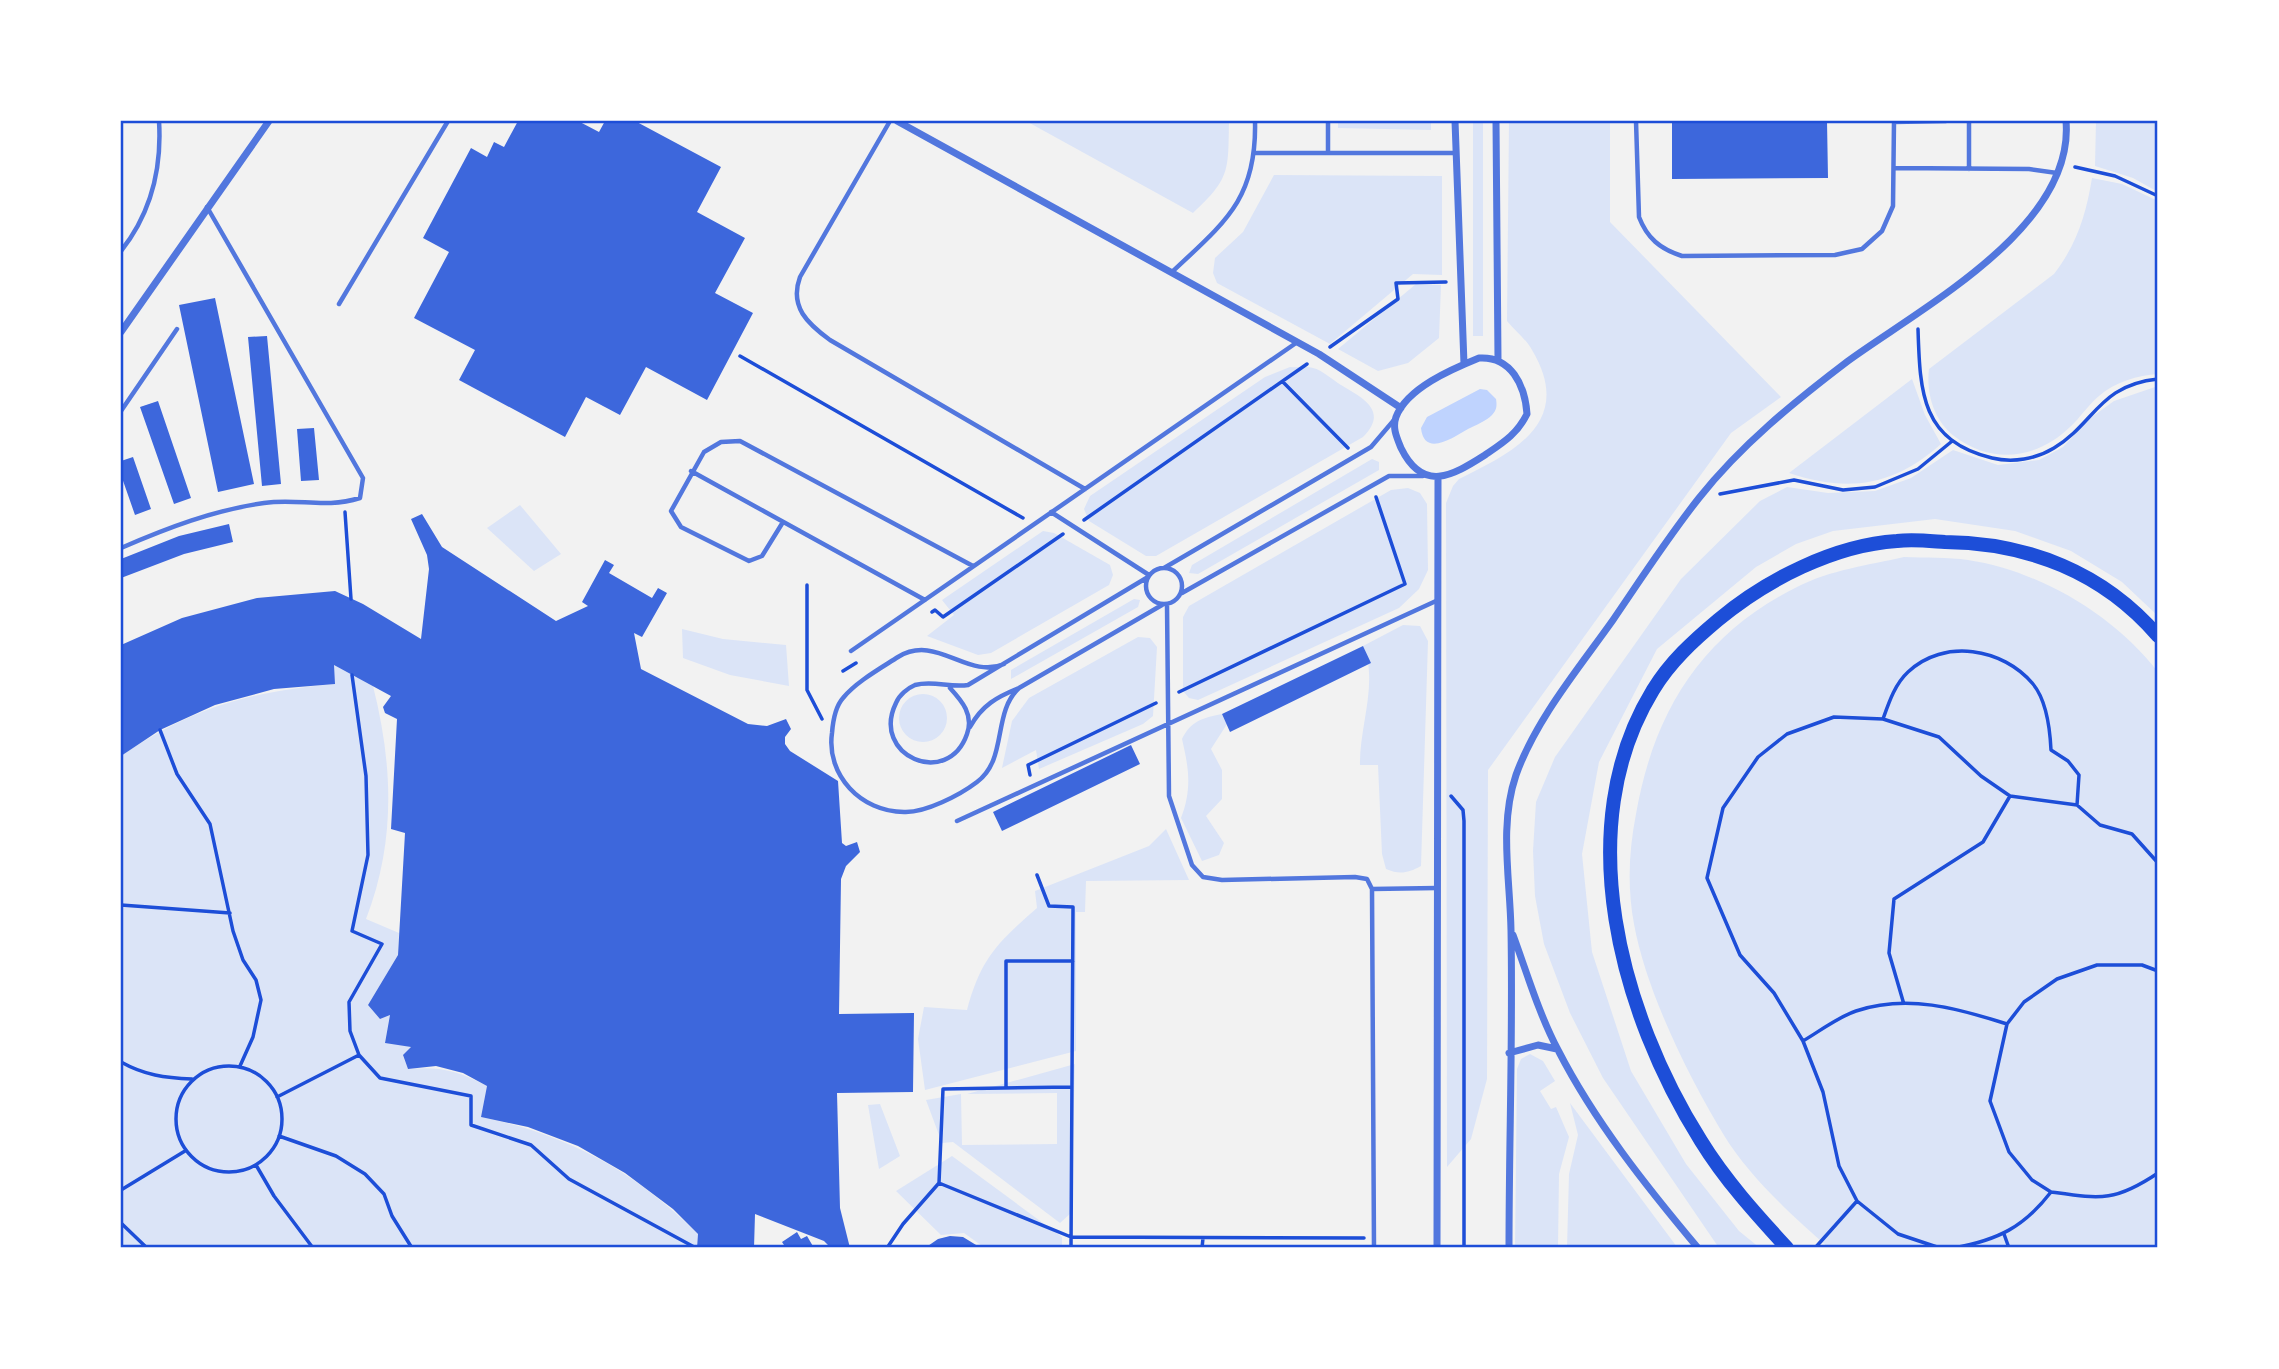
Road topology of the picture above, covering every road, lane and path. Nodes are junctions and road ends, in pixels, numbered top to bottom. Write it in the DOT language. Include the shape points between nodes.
graph roads {
  1 [pos="159,121"];
  2 [pos="269,121"];
  3 [pos="448,121"];
  4 [pos="890,121"];
  5 [pos="897,121"];
  6 [pos="1255,121"];
  7 [pos="1328,121"];
  8 [pos="1455,121"];
  9 [pos="1496,121"];
  10 [pos="1636,121"];
  11 [pos="1894,121"];
  12 [pos="1946,121"];
  13 [pos="1969,121"];
  14 [pos="2066,121"];
  15 [pos="1256,153"];
  16 [pos="1328,153"];
  17 [pos="1455,153"];
  18 [pos="2062,164"];
  19 [pos="1894,168"];
  20 [pos="1969,169"];
  21 [pos="2058,173"];
  22 [pos="2158,196"];
  23 [pos="206,207"];
  24 [pos="121,251"];
  25 [pos="1172,272"];
  26 [pos="1459,282"];
  27 [pos="340,304"];
  28 [pos="1917,313"];
  29 [pos="177,329"];
  30 [pos="121,331"];
  31 [pos="1296,343"];
  32 [pos="1320,354"];
  33 [pos="740,356"];
  34 [pos="1498,359"];
  35 [pos="1464,364"];
  36 [pos="2158,379"];
  37 [pos="1283,382"];
  38 [pos="1401,408"];
  39 [pos="121,411"];
  40 [pos="1396,416"];
  41 [pos="1951,442"];
  42 [pos="1354,457"];
  43 [pos="691,471"];
  44 [pos="1427,476"];
  45 [pos="1438,477"];
  46 [pos="1370,486"];
  47 [pos="1085,489"];
  48 [pos="1695,502"];
  49 [pos="345,503"];
  50 [pos="1051,512"];
  51 [pos="783,522"];
  52 [pos="1034,524"];
  53 [pos="1074,527"];
  54 [pos="121,548"];
  55 [pos="973,566"];
  56 [pos="1164,568"];
  57 [pos="1149,576"];
  58 [pos="1405,584"];
  59 [pos="807,585"];
  60 [pos="1181,593"];
  61 [pos="351,598"];
  62 [pos="925,600"];
  63 [pos="1436,601"];
  64 [pos="1164,605"];
  65 [pos="924,618"];
  66 [pos="2158,636"];
  67 [pos="851,651"];
  68 [pos="866,656"];
  69 [pos="1004,664"];
  70 [pos="843,671"];
  71 [pos="352,674"];
  72 [pos="950,688"];
  73 [pos="1019,688"];
  74 [pos="1883,719"];
  75 [pos="1168,723"];
  76 [pos="970,728"];
  77 [pos="160,730"];
  78 [pos="832,731"];
  79 [pos="1448,794"];
  80 [pos="2010,796"];
  81 [pos="2077,805"];
  82 [pos="957,821"];
  83 [pos="2158,863"];
  84 [pos="1037,875"];
  85 [pos="1437,888"];
  86 [pos="1372,889"];
  87 [pos="121,905"];
  88 [pos="230,913"];
  89 [pos="1511,928"];
  90 [pos="1073,961"];
  91 [pos="2158,971"];
  92 [pos="1903,1001"];
  93 [pos="2007,1024"];
  94 [pos="1803,1041"];
  95 [pos="1557,1049"];
  96 [pos="1509,1053"];
  97 [pos="359,1055"];
  98 [pos="121,1062"];
  99 [pos="240,1066"];
  100 [pos="2158,1075"];
  101 [pos="192,1079"];
  102 [pos="2158,1081"];
  103 [pos="1072,1087"];
  104 [pos="1006,1088"];
  105 [pos="278,1097"];
  106 [pos="279,1136"];
  107 [pos="185,1151"];
  108 [pos="256,1165"];
  109 [pos="2158,1173"];
  110 [pos="939,1182"];
  111 [pos="121,1190"];
  112 [pos="2051,1192"];
  113 [pos="1857,1201"];
  114 [pos="121,1223"];
  115 [pos="2004,1234"];
  116 [pos="1071,1237"];
  117 [pos="1203,1238"];
  118 [pos="1373,1238"];
  119 [pos="148,1248"];
  120 [pos="313,1248"];
  121 [pos="412,1248"];
  122 [pos="696,1248"];
  123 [pos="887,1248"];
  124 [pos="1071,1248"];
  125 [pos="1202,1248"];
  126 [pos="1374,1248"];
  127 [pos="1437,1248"];
  128 [pos="1464,1248"];
  129 [pos="1509,1248"];
  130 [pos="1698,1248"];
  131 [pos="1787,1248"];
  132 [pos="1815,1248"];
  133 [pos="1940,1248"];
  134 [pos="1954,1248"];
  135 [pos="2009,1248"];
  1 -- 24 [label="lane" via="156,181 141,221"];
  2 -- 23 [label="street"];
  3 -- 27 [label="lane"];
  4 -- 47 [label="lane" via="800,278 796,296 802,315 830,340"];
  5 -- 25 [label="street"];
  6 -- 15 [label="lane"];
  7 -- 16 [label="lane"];
  8 -- 17 [label="street"];
  9 -- 34 [label="street"];
  10 -- 19 [label="lane" via="1639,217 1659,247 1682,256 1835,255 1861,249 1889,219"];
  11 -- 12 [label="lane"];
  11 -- 19 [label="lane"];
  13 -- 20 [label="lane"];
  14 -- 18 [label="street"];
  15 -- 16 [label="lane"];
  15 -- 25 [label="lane" via="1230,215"];
  16 -- 17 [label="lane"];
  17 -- 26 [label="street"];
  18 -- 21 [label="street"];
  18 -- 22 [label="path" via="2115,176"];
  19 -- 20 [label="lane"];
  20 -- 21 [label="lane"];
  21 -- 28 [label="street" via="2048,194 2011,239"];
  23 -- 30 [label="street"];
  23 -- 49 [label="lane" via="363,478 360,498"];
  25 -- 31 [label="street"];
  26 -- 32 [label="path" via="1396,283 1398,299"];
  26 -- 35 [label="street"];
  28 -- 41 [label="path" via="1925,400 1937,428"];
  28 -- 48 [label="street" via="1779,415"];
  29 -- 39 [label="lane"];
  31 -- 32 [label="street"];
  31 -- 47 [label="lane"];
  32 -- 37 [label="path"];
  32 -- 38 [label="street"];
  33 -- 52 [label="path"];
  34 -- 35 [label="street" via="1479,358"];
  34 -- 45 [label="street" via="1521,384 1527,414 1520,428 1472,463"];
  35 -- 38 [label="street" via="1409,398"];
  36 -- 41 [label="path" via="2111,396 2066,439 2031,458 1997,459"];
  37 -- 42 [label="path" via="1345,442"];
  37 -- 53 [label="path"];
  38 -- 40 [label="street"];
  40 -- 42 [label="lane" via="1371,447"];
  40 -- 44 [label="street" via="1395,433 1403,451 1413,467"];
  41 -- 48 [label="path" via="1918,469 1875,487 1843,490 1785,481"];
  42 -- 56 [label="lane"];
  43 -- 51 [label="lane"];
  43 -- 51 [label="lane" via="672,504 673,517 681,527 754,561"];
  43 -- 55 [label="lane" via="712,446 740,442"];
  44 -- 45 [label="street"];
  44 -- 46 [label="lane" via="1389,476"];
  45 -- 63 [label="street"];
  46 -- 58 [label="path" via="1380,503"];
  46 -- 60 [label="lane"];
  47 -- 50 [label="lane"];
  48 -- 89 [label="street" via="1525,753 1508,809"];
  49 -- 54 [label="lane" via="266,503 178,523"];
  49 -- 61 [label="path"];
  50 -- 52 [label="lane"];
  50 -- 53 [label="lane"];
  51 -- 62 [label="lane"];
  52 -- 55 [label="lane"];
  53 -- 57 [label="lane"];
  53 -- 65 [label="path" via="943,617 935,610"];
  55 -- 62 [label="lane"];
  56 -- 57 [label="lane"];
  56 -- 60 [label="lane" via="1181,578"];
  57 -- 64 [label="lane" via="1149,597"];
  57 -- 69 [label="lane"];
  59 -- 78 [label="path" via="807,690 815,712"];
  60 -- 64 [label="lane" via="1176,601"];
  62 -- 67 [label="lane"];
  63 -- 75 [label="lane"];
  63 -- 85 [label="street"];
  64 -- 73 [label="lane"];
  64 -- 75 [label="lane"];
  66 -- 131 [label="highway" via="2092,579 2026,551 1985,542 1897,541 1857,547 1813,562 1738,604 1685,647 1653,690 1633,730 1618,777 1610,835 1619,945 1641,1020 1700,1139 1730,1183"];
  68 -- 70 [label="path"];
  69 -- 72 [label="lane" via="968,685"];
  69 -- 78 [label="lane" via="982,667 931,649 909,651 844,697"];
  71 -- 97 [label="path" via="366,776 368,855 352,932 382,944 349,1002 350,1031"];
  72 -- 76 [label="lane" via="966,705"];
  72 -- 76 [label="lane" via="932,682 914,686 899,697 891,714 891,732 899,749 914,760 932,763 950,758 964,745"];
  73 -- 76 [label="lane" via="979,710"];
  73 -- 78 [label="lane" via="1006,707 996,755 987,772 972,786 916,811 894,811 850,790 832,757"];
  74 -- 80 [label="path" via="1938,737"];
  74 -- 81 [label="path" via="1893,693 1909,671 1939,653 1975,652 2006,660 2034,685 2049,721 2051,750 2080,775"];
  74 -- 94 [label="path" via="1834,717 1787,734 1758,757 1723,808 1707,878 1740,955 1774,993"];
  75 -- 82 [label="lane"];
  75 -- 86 [label="lane" via="1169,796 1192,865 1203,877 1355,877 1367,879"];
  77 -- 88 [label="path" via="177,774 210,824"];
  79 -- 128 [label="path" via="1463,810 1464,821"];
  80 -- 81 [label="path"];
  80 -- 92 [label="path" via="1983,842 1894,899 1889,953"];
  81 -- 83 [label="path" via="2100,825 2132,834"];
  84 -- 90 [label="path" via="1049,906 1073,907"];
  85 -- 86 [label="lane"];
  85 -- 127 [label="street"];
  86 -- 118 [label="lane"];
  87 -- 88 [label="path"];
  88 -- 99 [label="path" via="261,1000 253,1037"];
  89 -- 95 [label="street"];
  89 -- 96 [label="street"];
  90 -- 103 [label="path"];
  90 -- 104 [label="path" via="1006,961"];
  91 -- 93 [label="path" via="2142,965 2087,968 2057,979 2024,1002"];
  92 -- 93 [label="path" via="1964,1010"];
  92 -- 94 [label="path" via="1855,1011"];
  93 -- 112 [label="path" via="1990,1101 2009,1152 2032,1180"];
  94 -- 113 [label="path" via="1823,1092 1839,1166"];
  95 -- 96 [label="street" via="1538,1045"];
  95 -- 130 [label="street" via="1615,1142"];
  96 -- 129 [label="street"];
  97 -- 105 [label="path"];
  97 -- 122 [label="path" via="380,1078 471,1096 471,1125 531,1145 569,1179"];
  98 -- 101 [label="path" via="164,1079"];
  99 -- 101 [label="path" via="215,1067"];
  99 -- 105 [label="path" via="262,1077"];
  100 -- 102 [label="path"];
  101 -- 107 [label="path" via="178,1101 176,1127"];
  103 -- 104 [label="path"];
  103 -- 116 [label="path"];
  104 -- 110 [label="path" via="943,1089"];
  105 -- 106 [label="path" via="282,1116"];
  106 -- 108 [label="path" via="270,1153"];
  106 -- 121 [label="path" via="336,1156 365,1174 384,1194"];
  107 -- 108 [label="path" via="206,1168 231,1173"];
  107 -- 111 [label="path"];
  108 -- 120 [label="path"];
  109 -- 112 [label="path" via="2130,1192 2098,1199"];
  110 -- 116 [label="path"];
  110 -- 123 [label="path"];
  112 -- 115 [label="path" via="2033,1216"];
  113 -- 132 [label="path"];
  113 -- 133 [label="path" via="1898,1234"];
  114 -- 119 [label="path"];
  115 -- 134 [label="path"];
  115 -- 135 [label="path"];
  116 -- 117 [label="path"];
  116 -- 124 [label="path"];
  117 -- 118 [label="path"];
  117 -- 125 [label="path"];
  118 -- 126 [label="lane"];
}
